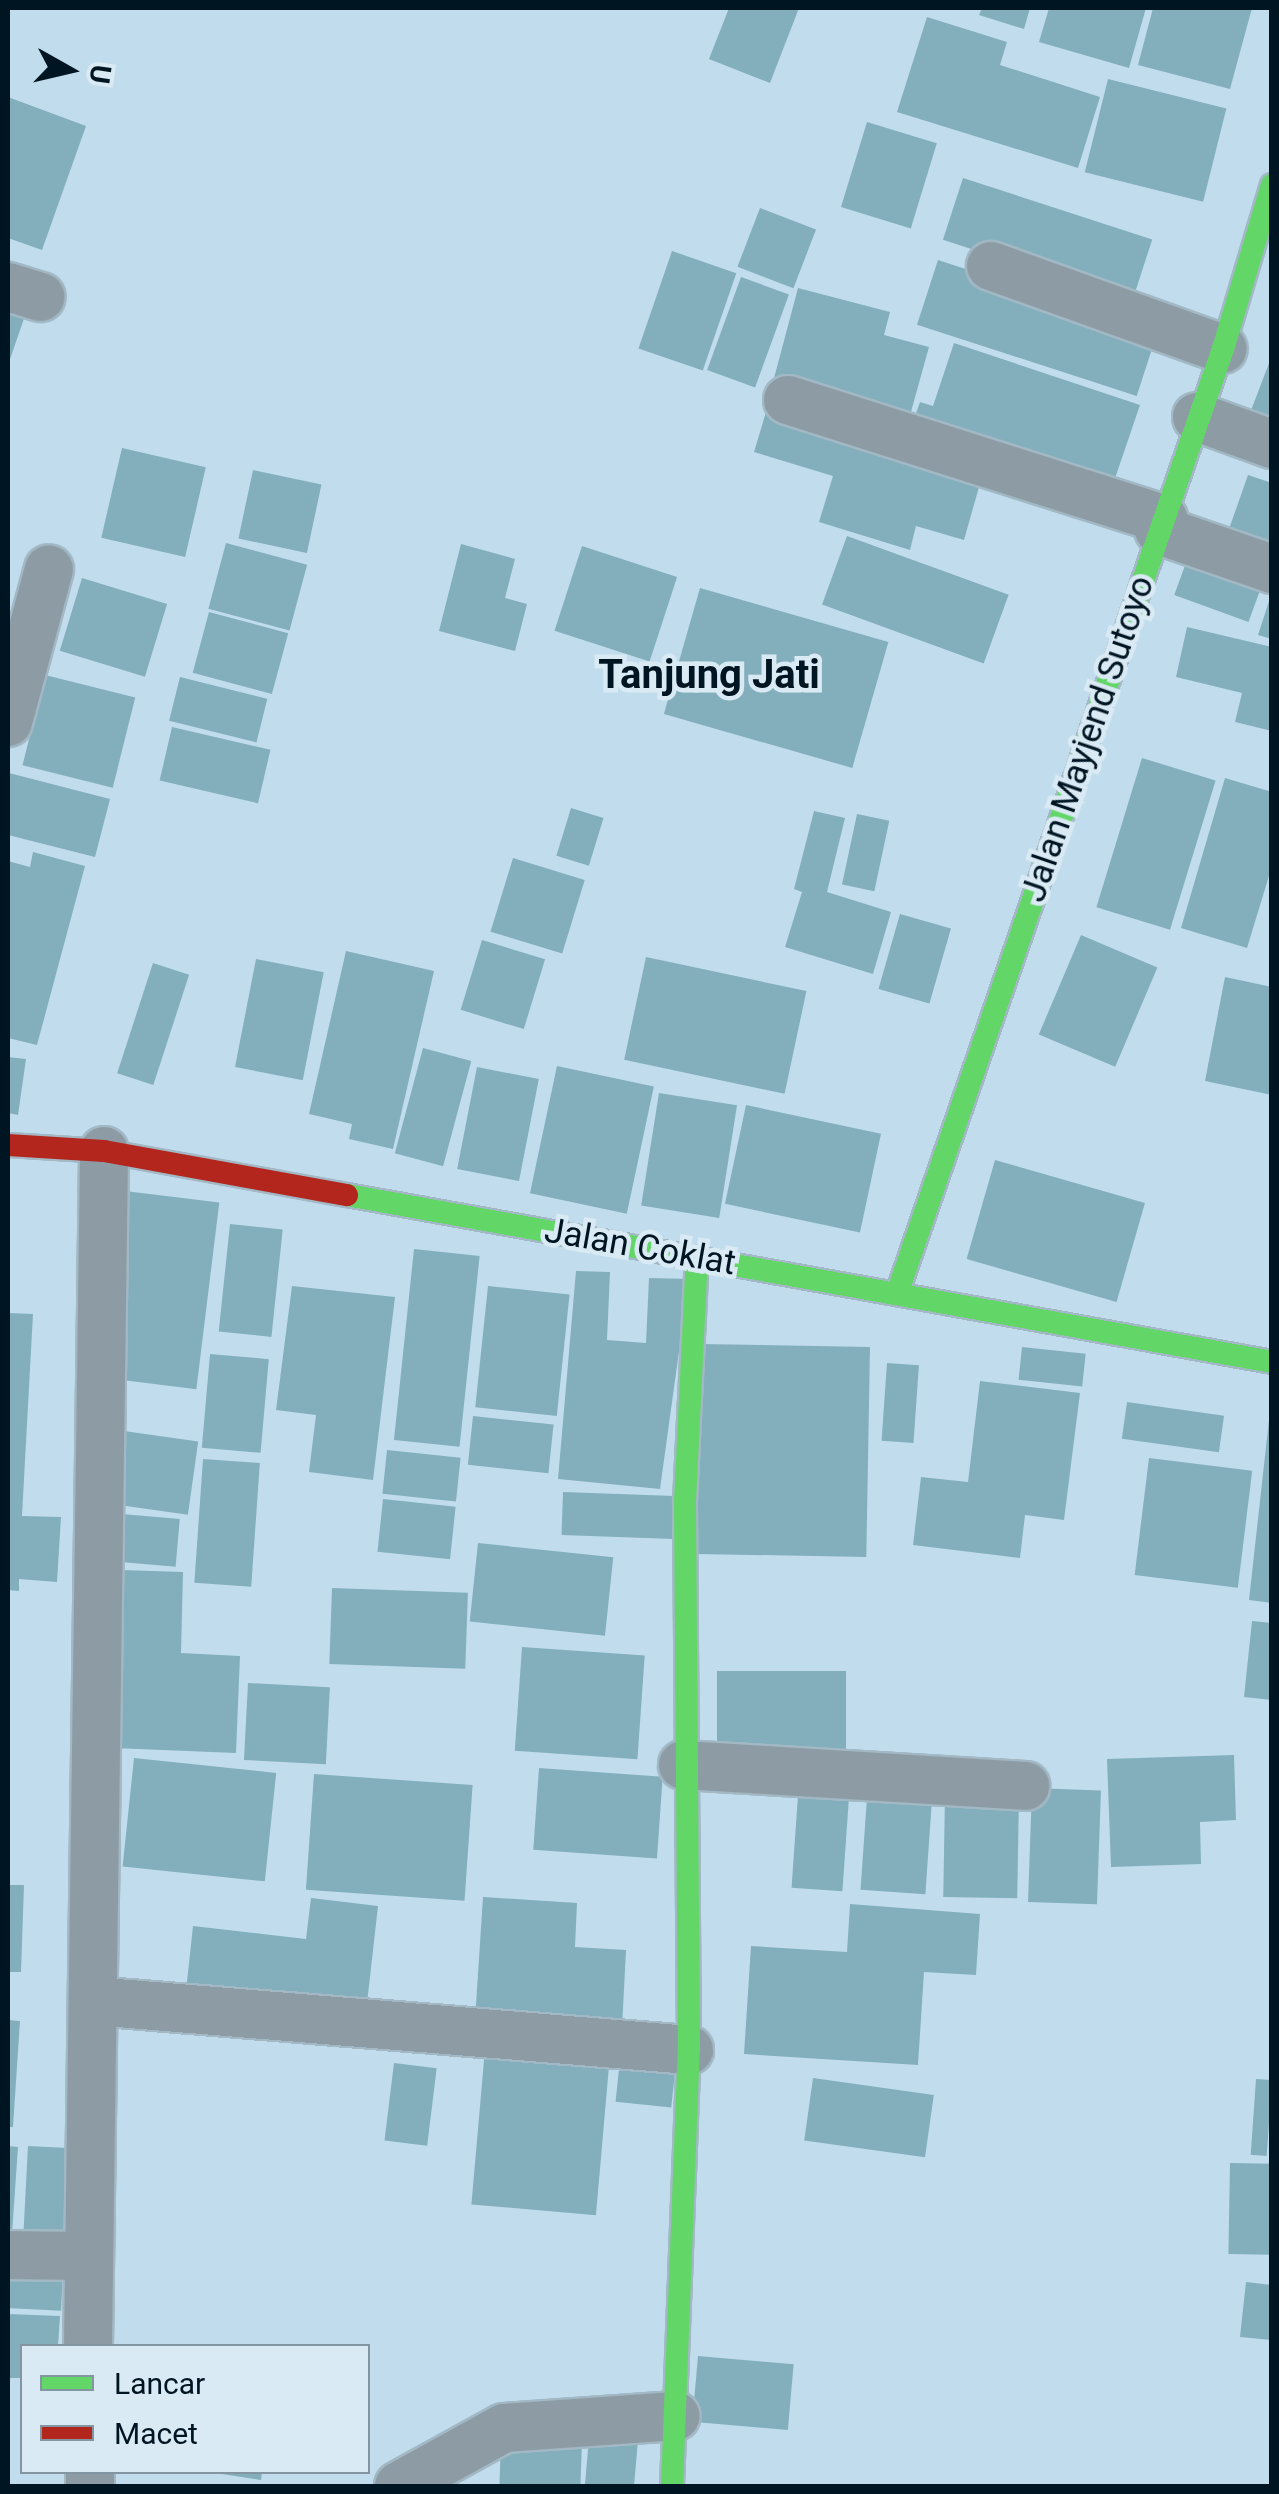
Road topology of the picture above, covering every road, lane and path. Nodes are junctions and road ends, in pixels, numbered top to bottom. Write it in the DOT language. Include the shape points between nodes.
graph roads {
  1 [pos="1272,185"];
  2 [pos="992,266"];
  3 [pos="1222,350"];
  4 [pos="788,400"];
  5 [pos="1196,418"];
  6 [pos="1272,444"];
  7 [pos="1162,525"];
  8 [pos="1272,568"];
  9 [pos="49,569"];
  10 [pos="8,722"];
  11 [pos="8,1145"];
  12 [pos="104,1151"];
  13 [pos="697,1257"];
  14 [pos="898,1292"];
  15 [pos="1272,1362"];
  16 [pos="684,1765"];
  17 [pos="1026,1786"];
  18 [pos="93,2001"];
  19 [pos="688,2050"];
  20 [pos="8,2255"];
  21 [pos="87,2256"];
  22 [pos="88,2344"];
  23 [pos="676,2416"];
  24 [pos="399,2486"];
  25 [pos="672,2486"];
  1 -- 3 [label="street, Jalan Mayjend Sutoyo"];
  2 -- 3 [label="street"];
  3 -- 5 [label="street, Jalan Mayjend Sutoyo"];
  4 -- 7 [label="street"];
  5 -- 6 [label="street"];
  5 -- 7 [label="street, Jalan Mayjend Sutoyo"];
  7 -- 8 [label="street"];
  7 -- 14 [label="street, Jalan Mayjend Sutoyo"];
  9 -- 10 [label="street"];
  11 -- 12 [label="street, Jalan Coklat"];
  12 -- 13 [label="street, Jalan Coklat"];
  12 -- 18 [label="street"];
  13 -- 14 [label="street, Jalan Coklat"];
  13 -- 16 [label="street" via="685,1500"];
  14 -- 15 [label="street, Jalan Coklat"];
  16 -- 17 [label="street"];
  16 -- 19 [label="street"];
  18 -- 19 [label="street"];
  18 -- 21 [label="street"];
  19 -- 23 [label="street"];
  20 -- 21 [label="street"];
  21 -- 22 [label="street"];
  23 -- 24 [label="street" via="504,2428"];
  23 -- 25 [label="street"];
}
